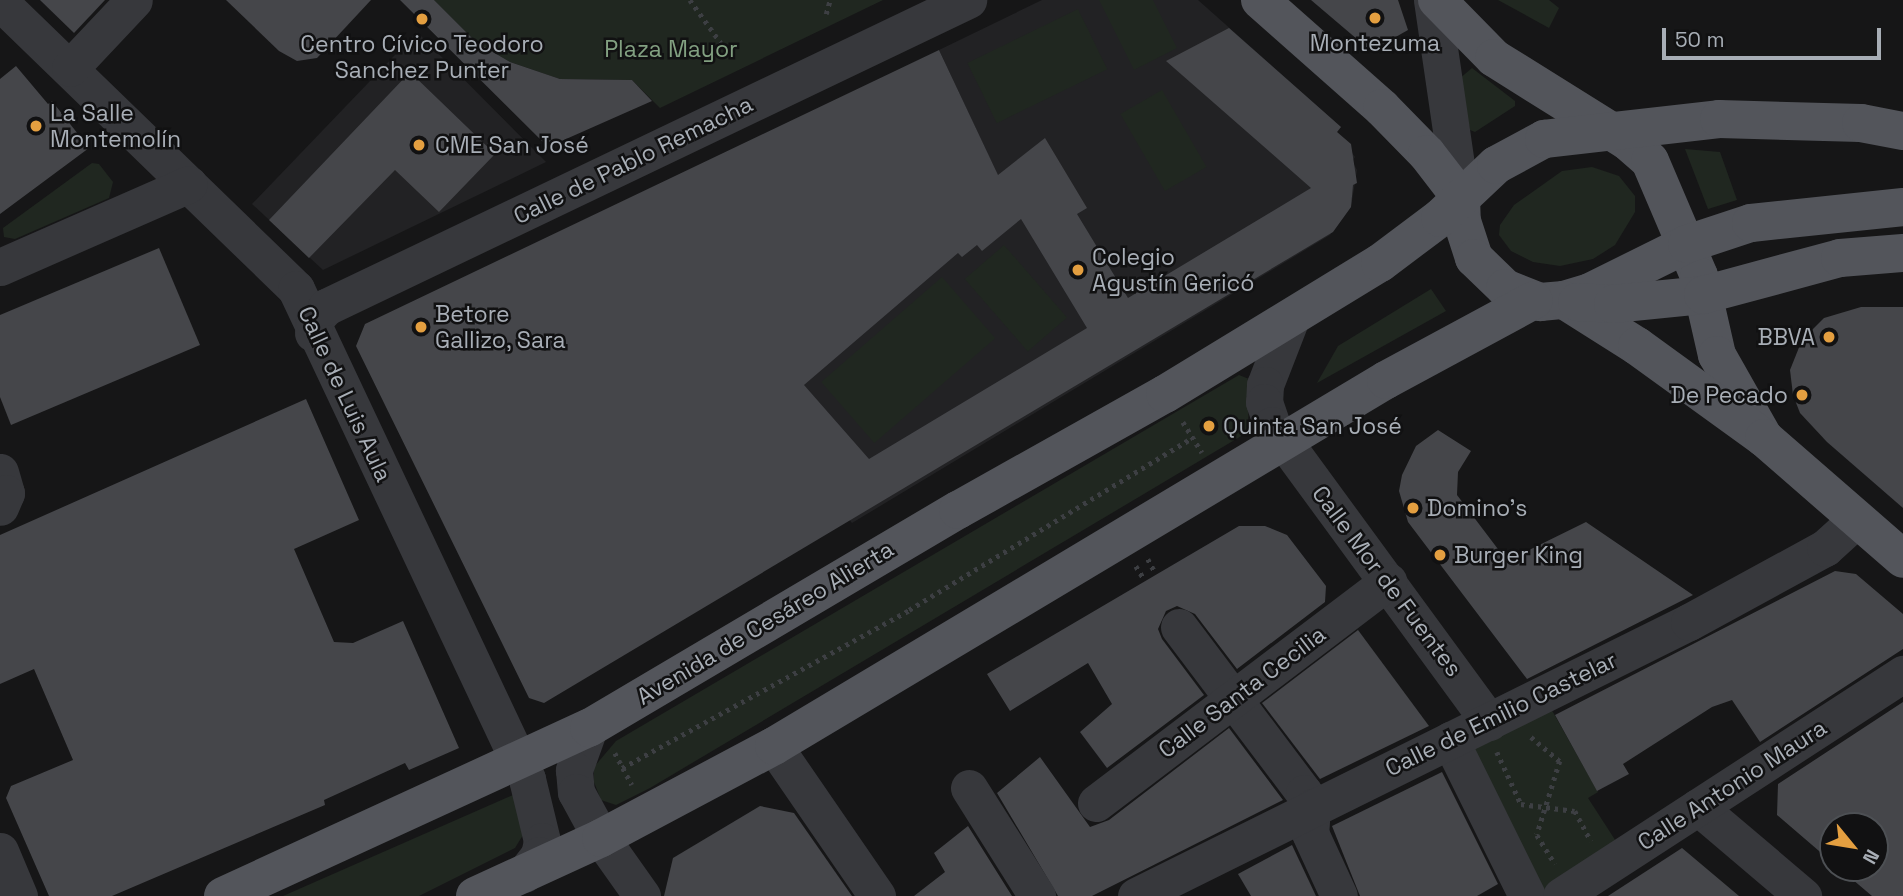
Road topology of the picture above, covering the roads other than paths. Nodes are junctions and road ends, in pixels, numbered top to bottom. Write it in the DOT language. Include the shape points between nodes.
graph roads {
  1 [pos="134,0"];
  2 [pos="968,0"];
  3 [pos="1260,0"];
  4 [pos="1434,0"];
  5 [pos="0,2"];
  6 [pos="70,68"];
  7 [pos="1903,108"];
  8 [pos="1861,123"];
  9 [pos="1903,131"];
  10 [pos="1616,134"];
  11 [pos="189,184"];
  12 [pos="1461,198"];
  13 [pos="1903,207"];
  14 [pos="1687,244"];
  15 [pos="1903,253"];
  16 [pos="0,267"];
  17 [pos="1703,295"];
  18 [pos="1549,300"];
  19 [pos="1291,318"];
  20 [pos="313,333"];
  21 [pos="1764,438"];
  22 [pos="1282,442"];
  23 [pos="0,472"];
  24 [pos="0,507"];
  25 [pos="1857,519"];
  26 [pos="1903,559"];
  27 [pos="1388,581"];
  28 [pos="1180,627"];
  29 [pos="1903,674"];
  30 [pos="1234,700"];
  31 [pos="1497,732"];
  32 [pos="602,740"];
  33 [pos="1450,740"];
  34 [pos="774,746"];
  35 [pos="519,762"];
  36 [pos="969,788"];
  37 [pos="1096,803"];
  38 [pos="1311,807"];
  39 [pos="1698,807"];
  40 [pos="601,838"];
  41 [pos="0,851"];
  42 [pos="524,874"];
  43 [pos="1187,885"];
  44 [pos="1561,886"];
  45 [pos="19,896"];
  46 [pos="223,896"];
  47 [pos="475,896"];
  48 [pos="642,896"];
  49 [pos="877,896"];
  50 [pos="1037,896"];
  51 [pos="1136,896"];
  52 [pos="1339,896"];
  53 [pos="1527,896"];
  54 [pos="1803,896"];
  1 -- 6 [label="street"];
  2 -- 20 [label="street, Calle de Pablo Remacha" via="327,307 314,320"];
  3 -- 12 [label="main road" via="1382,108"];
  4 -- 10 [label="main road" via="1494,58"];
  4 -- 12 [label="street"];
  5 -- 6 [label="street, Calle de Luis Aula"];
  6 -- 11 [label="street, Calle de Luis Aula"];
  7 -- 8 [label="main road, Avenida de Cesáreo Alierta"];
  8 -- 9 [label="main road, Avenida de Cesáreo Alierta"];
  8 -- 10 [label="main road, Avenida de Cesáreo Alierta" via="1719,119"];
  10 -- 12 [label="main road, Avenida de Cesáreo Alierta" via="1544,139 1496,165"];
  10 -- 14 [label="main road" via="1640,149 1659,175"];
  11 -- 16 [label="street"];
  11 -- 20 [label="street, Calle de Luis Aula" via="296,289"];
  12 -- 18 [label="main road" via="1462,221 1474,258 1505,288"];
  12 -- 19 [label="main road, Avenida de Cesáreo Alierta" via="1395,253"];
  13 -- 14 [label="main road" via="1786,216"];
  14 -- 17 [label="main road"];
  14 -- 18 [label="main road"];
  15 -- 17 [label="main road" via="1840,258"];
  17 -- 18 [label="main road" via="1613,304"];
  17 -- 21 [label="main road" via="1717,355"];
  18 -- 21 [label="main road" via="1633,343"];
  18 -- 22 [label="main road"];
  19 -- 22 [label="street" via="1264,394 1266,411"];
  19 -- 32 [label="main road, Avenida de Cesáreo Alierta"];
  20 -- 35 [label="street, Calle de Luis Aula"];
  21 -- 25 [label="main road"];
  22 -- 27 [label="street, Calle Mor de Fuentes"];
  22 -- 34 [label="main road"];
  23 -- 24 [label="street" via="6,493"];
  25 -- 26 [label="main road"];
  25 -- 31 [label="street, Calle de Emilio Castelar" via="1825,548"];
  27 -- 30 [label="street, Calle Santa Cecilia"];
  27 -- 31 [label="street, Calle Mor de Fuentes"];
  28 -- 30 [label="street"];
  29 -- 39 [label="street, Calle Antonio Maura"];
  30 -- 37 [label="street, Calle Santa Cecilia"];
  30 -- 38 [label="street"];
  31 -- 33 [label="street, Calle de Emilio Castelar"];
  32 -- 35 [label="main road, Avenida de Cesáreo Alierta"];
  32 -- 40 [label="street" via="573,780"];
  33 -- 38 [label="street, Calle de Emilio Castelar"];
  33 -- 53 [label="street"];
  34 -- 40 [label="main road"];
  34 -- 49 [label="street"];
  35 -- 42 [label="street, Calle de Luis Aula" via="532,794 542,841 539,855"];
  35 -- 46 [label="main road, Avenida de Cesáreo Alierta"];
  36 -- 50 [label="street"];
  38 -- 43 [label="street, Calle de Emilio Castelar"];
  38 -- 52 [label="street" via="1310,833"];
  39 -- 44 [label="street, Calle Antonio Maura"];
  39 -- 54 [label="street"];
  40 -- 42 [label="main road"];
  40 -- 48 [label="street"];
  41 -- 45 [label="street"];
  42 -- 47 [label="main road"];
  43 -- 51 [label="street, Calle de Emilio Castelar"];
}
